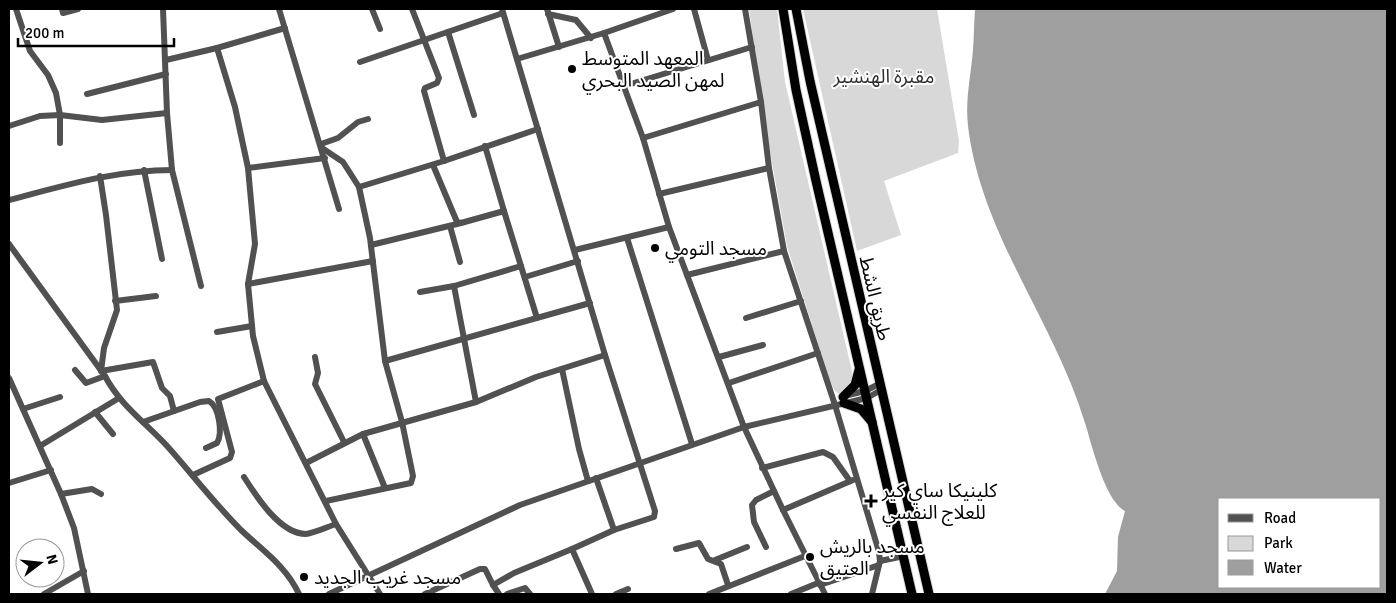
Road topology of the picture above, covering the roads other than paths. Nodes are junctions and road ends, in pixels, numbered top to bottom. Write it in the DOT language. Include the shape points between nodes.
graph roads {
  1 [pos="16,9"];
  2 [pos="62,9"];
  3 [pos="78,9"];
  4 [pos="163,9"];
  5 [pos="279,9"];
  6 [pos="372,9"];
  7 [pos="412,9"];
  8 [pos="673,9"];
  9 [pos="694,9"];
  10 [pos="745,9"];
  11 [pos="783,9"];
  12 [pos="796,9"];
  13 [pos="502,11"];
  14 [pos="548,11"];
  15 [pos="285,28"];
  16 [pos="380,29"];
  17 [pos="448,32"];
  18 [pos="604,33"];
  19 [pos="590,38"];
  20 [pos="425,40"];
  21 [pos="559,47"];
  22 [pos="752,47"];
  23 [pos="217,48"];
  24 [pos="517,59"];
  25 [pos="166,60"];
  26 [pos="708,60"];
  27 [pos="360,62"];
  28 [pos="166,74"];
  29 [pos="624,86"];
  30 [pos="87,94"];
  31 [pos="761,102"];
  32 [pos="167,112"];
  33 [pos="60,115"];
  34 [pos="474,115"];
  35 [pos="368,118"];
  36 [pos="9,126"];
  37 [pos="538,129"];
  38 [pos="644,138"];
  39 [pos="60,143"];
  40 [pos="322,146"];
  41 [pos="485,146"];
  42 [pos="325,158"];
  43 [pos="444,162"];
  44 [pos="432,165"];
  45 [pos="248,168"];
  46 [pos="769,168"];
  47 [pos="144,170"];
  48 [pos="172,170"];
  49 [pos="100,176"];
  50 [pos="359,187"];
  51 [pos="660,194"];
  52 [pos="9,200"];
  53 [pos="340,209"];
  54 [pos="504,211"];
  55 [pos="461,223"];
  56 [pos="450,226"];
  57 [pos="668,227"];
  58 [pos="627,238"];
  59 [pos="9,244"];
  60 [pos="371,245"];
  61 [pos="574,250"];
  62 [pos="784,251"];
  63 [pos="162,259"];
  64 [pos="373,261"];
  65 [pos="578,261"];
  66 [pos="460,262"];
  67 [pos="521,266"];
  68 [pos="687,275"];
  69 [pos="525,278"];
  70 [pos="248,284"];
  71 [pos="201,286"];
  72 [pos="454,286"];
  73 [pos="420,292"];
  74 [pos="156,296"];
  75 [pos="115,301"];
  76 [pos="801,301"];
  77 [pos="590,303"];
  78 [pos="538,318"];
  79 [pos="746,318"];
  80 [pos="252,326"];
  81 [pos="217,332"];
  82 [pos="464,338"];
  83 [pos="763,345"];
  84 [pos="818,353"];
  85 [pos="606,354"];
  86 [pos="719,357"];
  87 [pos="315,358"];
  88 [pos="385,361"];
  89 [pos="859,364"];
  90 [pos="562,369"];
  91 [pos="75,370"];
  92 [pos="103,373"];
  93 [pos="9,378"];
  94 [pos="264,381"];
  95 [pos="729,383"];
  96 [pos="880,387"];
  97 [pos="866,395"];
  98 [pos="60,397"];
  99 [pos="119,398"];
  100 [pos="476,402"];
  101 [pos="840,402"];
  102 [pos="23,410"];
  103 [pos="174,411"];
  104 [pos="96,412"];
  105 [pos="144,422"];
  106 [pos="402,422"];
  107 [pos="873,424"];
  108 [pos="744,427"];
  109 [pos="113,434"];
  110 [pos="363,434"];
  111 [pos="344,442"];
  112 [pos="692,444"];
  113 [pos="40,446"];
  114 [pos="206,448"];
  115 [pos="639,462"];
  116 [pos="306,463"];
  117 [pos="762,468"];
  118 [pos="50,470"];
  119 [pos="193,474"];
  120 [pos="244,477"];
  121 [pos="596,478"];
  122 [pos="853,479"];
  123 [pos="588,480"];
  124 [pos="9,483"];
  125 [pos="385,488"];
  126 [pos="774,492"];
  127 [pos="61,494"];
  128 [pos="101,494"];
  129 [pos="326,501"];
  130 [pos="782,510"];
  131 [pos="336,524"];
  132 [pos="614,530"];
  133 [pos="748,547"];
  134 [pos="766,547"];
  135 [pos="572,549"];
  136 [pos="676,549"];
  137 [pos="804,556"];
  138 [pos="904,556"];
  139 [pos="715,560"];
  140 [pos="880,563"];
  141 [pos="84,571"];
  142 [pos="367,577"];
  143 [pos="493,584"];
  144 [pos="819,584"];
  145 [pos="728,585"];
  146 [pos="628,589"];
  147 [pos="44,594"];
  148 [pos="88,594"];
  149 [pos="299,594"];
  150 [pos="329,594"];
  151 [pos="380,594"];
  152 [pos="425,594"];
  153 [pos="500,594"];
  154 [pos="507,594"];
  155 [pos="530,594"];
  156 [pos="592,594"];
  157 [pos="616,594"];
  158 [pos="709,594"];
  159 [pos="791,594"];
  160 [pos="825,594"];
  161 [pos="872,594"];
  162 [pos="912,594"];
  163 [pos="929,594"];
  1 -- 33 [label="street" via="28,47 48,75 56,93"];
  2 -- 3 [label="street" via="63,13"];
  4 -- 25 [label="street"];
  5 -- 15 [label="street"];
  6 -- 16 [label="street"];
  7 -- 20 [label="street"];
  8 -- 18 [label="street"];
  9 -- 26 [label="street"];
  10 -- 22 [label="street"];
  11 -- 89 [label="highway, طريق الشط" via="796,90"];
  12 -- 96 [label="highway, طريق الشط"];
  13 -- 17 [label="street"];
  13 -- 24 [label="street"];
  14 -- 19 [label="street" via="576,20"];
  14 -- 21 [label="street"];
  15 -- 23 [label="street"];
  15 -- 40 [label="street"];
  17 -- 20 [label="street"];
  17 -- 34 [label="street"];
  18 -- 19 [label="street"];
  18 -- 29 [label="street"];
  19 -- 21 [label="street"];
  20 -- 27 [label="street"];
  20 -- 43 [label="street" via="439,78 424,91"];
  21 -- 24 [label="street"];
  22 -- 26 [label="street"];
  22 -- 31 [label="street"];
  23 -- 25 [label="street"];
  23 -- 45 [label="street" via="235,107"];
  24 -- 37 [label="street"];
  25 -- 28 [label="street"];
  26 -- 29 [label="street"];
  28 -- 30 [label="street"];
  28 -- 32 [label="street"];
  29 -- 38 [label="street"];
  31 -- 38 [label="street"];
  31 -- 46 [label="street"];
  32 -- 33 [label="street" via="102,120"];
  32 -- 48 [label="street"];
  33 -- 36 [label="street" via="40,116"];
  33 -- 39 [label="street"];
  35 -- 40 [label="street"];
  37 -- 41 [label="street"];
  37 -- 61 [label="street"];
  38 -- 51 [label="street"];
  40 -- 42 [label="street"];
  40 -- 50 [label="street" via="339,158"];
  41 -- 43 [label="street"];
  41 -- 54 [label="street"];
  42 -- 45 [label="street"];
  42 -- 53 [label="street"];
  43 -- 44 [label="street"];
  44 -- 50 [label="street"];
  44 -- 55 [label="street" via="447,203 457,222"];
  45 -- 70 [label="street" via="255,244"];
  46 -- 51 [label="street"];
  46 -- 62 [label="street"];
  47 -- 48 [label="street"];
  47 -- 49 [label="street"];
  47 -- 63 [label="street"];
  48 -- 71 [label="street"];
  49 -- 52 [label="street"];
  49 -- 75 [label="street"];
  50 -- 60 [label="street"];
  51 -- 57 [label="street"];
  54 -- 55 [label="street"];
  54 -- 67 [label="street"];
  55 -- 56 [label="street"];
  56 -- 60 [label="street"];
  56 -- 66 [label="street"];
  57 -- 58 [label="street"];
  57 -- 68 [label="street"];
  58 -- 61 [label="street"];
  58 -- 112 [label="street"];
  59 -- 92 [label="street"];
  60 -- 64 [label="street"];
  61 -- 65 [label="street"];
  62 -- 68 [label="street"];
  62 -- 76 [label="street"];
  64 -- 70 [label="street"];
  64 -- 88 [label="street"];
  65 -- 69 [label="street"];
  65 -- 77 [label="street"];
  67 -- 69 [label="street"];
  67 -- 72 [label="street"];
  68 -- 86 [label="street"];
  69 -- 78 [label="street"];
  70 -- 80 [label="street"];
  72 -- 73 [label="street"];
  72 -- 82 [label="street"];
  74 -- 75 [label="street"];
  75 -- 92 [label="street" via="117,310 104,348"];
  76 -- 79 [label="street"];
  76 -- 84 [label="street"];
  77 -- 78 [label="street"];
  77 -- 85 [label="street"];
  78 -- 82 [label="street"];
  80 -- 81 [label="street"];
  80 -- 94 [label="street"];
  82 -- 88 [label="street"];
  82 -- 100 [label="street"];
  83 -- 86 [label="street"];
  84 -- 95 [label="street"];
  84 -- 101 [label="street"];
  85 -- 90 [label="street"];
  85 -- 115 [label="street"];
  86 -- 95 [label="street"];
  87 -- 111 [label="street" via="318,373 314,384"];
  88 -- 106 [label="street"];
  89 -- 97 [label="highway, طريق الشط"];
  89 -- 101 [label="highway" via="855,385"];
  90 -- 100 [label="street"];
  90 -- 123 [label="street"];
  91 -- 92 [label="street" via="86,383"];
  92 -- 99 [label="street"];
  92 -- 103 [label="street" via="153,362"];
  93 -- 102 [label="street"];
  94 -- 116 [label="street"];
  94 -- 119 [label="street" via="218,399 232,452 230,458"];
  95 -- 108 [label="street"];
  96 -- 97 [label="street"];
  96 -- 163 [label="highway, طريق الشط"];
  97 -- 101 [label="street"];
  97 -- 107 [label="highway, طريق الشط"];
  98 -- 102 [label="street"];
  99 -- 104 [label="street"];
  99 -- 105 [label="street"];
  100 -- 106 [label="street"];
  101 -- 107 [label="highway" via="861,409"];
  101 -- 108 [label="street"];
  101 -- 122 [label="street"];
  102 -- 113 [label="street"];
  103 -- 105 [label="street"];
  103 -- 114 [label="street" via="205,401 212,403 220,436 216,443"];
  104 -- 109 [label="street"];
  104 -- 113 [label="street"];
  105 -- 119 [label="street"];
  106 -- 110 [label="street"];
  106 -- 125 [label="street" via="414,476 411,483"];
  107 -- 138 [label="highway, طريق الشط"];
  108 -- 112 [label="street"];
  108 -- 117 [label="street"];
  110 -- 111 [label="street"];
  110 -- 125 [label="street"];
  111 -- 116 [label="street"];
  112 -- 115 [label="street"];
  113 -- 118 [label="street"];
  115 -- 121 [label="street"];
  115 -- 132 [label="street" via="656,515"];
  116 -- 129 [label="street"];
  117 -- 122 [label="street" via="823,452 833,457"];
  117 -- 126 [label="street"];
  118 -- 124 [label="street"];
  118 -- 127 [label="street"];
  119 -- 149 [label="street" via="242,530 278,562"];
  120 -- 131 [label="street" via="265,508 291,528 308,534"];
  121 -- 123 [label="street"];
  121 -- 132 [label="street"];
  122 -- 130 [label="street"];
  122 -- 140 [label="street"];
  123 -- 142 [label="street" via="486,520"];
  125 -- 129 [label="street"];
  126 -- 130 [label="street"];
  126 -- 134 [label="street" via="752,504 754,522"];
  127 -- 128 [label="street" via="92,489"];
  127 -- 141 [label="street" via="74,528"];
  129 -- 131 [label="street"];
  130 -- 137 [label="street"];
  131 -- 142 [label="street"];
  132 -- 135 [label="street"];
  133 -- 139 [label="street"];
  135 -- 143 [label="street"];
  135 -- 156 [label="street"];
  136 -- 139 [label="street" via="697,542 708,559"];
  137 -- 144 [label="street"];
  137 -- 145 [label="street"];
  138 -- 140 [label="street"];
  138 -- 162 [label="highway, طريق الشط"];
  139 -- 145 [label="street" via="721,564"];
  140 -- 144 [label="street"];
  140 -- 161 [label="street"];
  141 -- 147 [label="street"];
  141 -- 148 [label="street"];
  142 -- 150 [label="street"];
  142 -- 151 [label="street"];
  143 -- 152 [label="street" via="485,570 480,569"];
  143 -- 153 [label="street"];
  144 -- 159 [label="street"];
  144 -- 160 [label="street"];
  145 -- 158 [label="street"];
  146 -- 157 [label="street"];
  154 -- 155 [label="street" via="524,588"];
}
